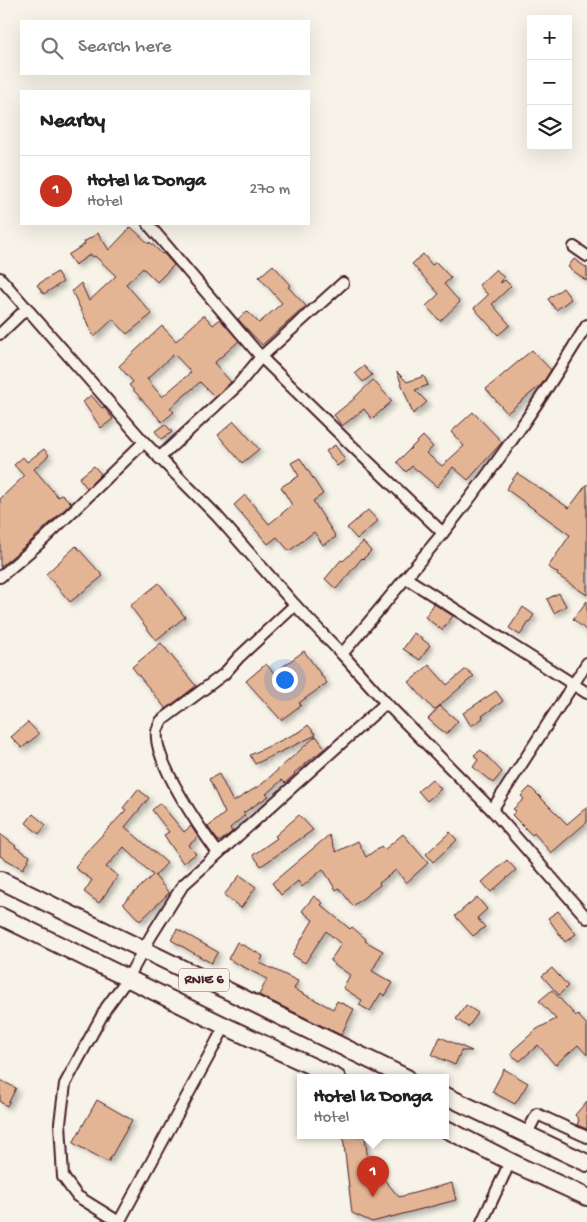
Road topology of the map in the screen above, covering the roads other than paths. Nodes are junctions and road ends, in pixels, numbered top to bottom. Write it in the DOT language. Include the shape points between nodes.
graph roads {
  1 [pos="149,225"];
  2 [pos="574,247"];
  3 [pos="587,256"];
  4 [pos="0,278"];
  5 [pos="343,283"];
  6 [pos="27,308"];
  7 [pos="587,325"];
  8 [pos="0,334"];
  9 [pos="261,357"];
  10 [pos="144,442"];
  11 [pos="159,458"];
  12 [pos="443,533"];
  13 [pos="0,577"];
  14 [pos="406,578"];
  15 [pos="295,605"];
  16 [pos="342,654"];
  17 [pos="587,663"];
  18 [pos="574,684"];
  19 [pos="587,693"];
  20 [pos="386,703"];
  21 [pos="492,810"];
  22 [pos="218,853"];
  23 [pos="0,880"];
  24 [pos="0,916"];
  25 [pos="587,918"];
  26 [pos="143,950"];
  27 [pos="128,978"];
  28 [pos="225,1026"];
  29 [pos="328,1074"];
  30 [pos="399,1074"];
  31 [pos="449,1097"];
  32 [pos="449,1131"];
  33 [pos="526,1135"];
  34 [pos="587,1137"];
  35 [pos="510,1162"];
  36 [pos="587,1163"];
  37 [pos="587,1197"];
  38 [pos="482,1222"];
  1 -- 9 [label="street"];
  2 -- 3 [label="street"];
  4 -- 6 [label="street"];
  5 -- 9 [label="street"];
  6 -- 8 [label="street"];
  6 -- 10 [label="street"];
  7 -- 12 [label="street" via="501,457"];
  9 -- 11 [label="street" via="238,385"];
  9 -- 12 [label="street"];
  10 -- 11 [label="street"];
  10 -- 13 [label="street" via="42,542"];
  11 -- 15 [label="street" via="218,516"];
  12 -- 14 [label="street"];
  14 -- 16 [label="street"];
  14 -- 18 [label="street"];
  15 -- 16 [label="street"];
  15 -- 22 [label="street" via="224,674 171,712 156,733 159,750 172,780"];
  16 -- 20 [label="street"];
  17 -- 18 [label="street"];
  18 -- 19 [label="street"];
  18 -- 21 [label="street"];
  20 -- 21 [label="street"];
  20 -- 22 [label="street"];
  21 -- 25 [label="street"];
  22 -- 26 [label="street" via="183,885"];
  23 -- 26 [label="main road, RNIE 6"];
  24 -- 27 [label="main road, RNIE 6"];
  26 -- 27 [label="street"];
  26 -- 30 [label="main road, RNIE 6"];
  27 -- 28 [label="main road, RNIE 6"];
  27 -- 28 [label="street" via="106,1008 65,1084 60,1123 63,1177 77,1196 119,1222"];
  28 -- 29 [label="main road, RNIE 6"];
  31 -- 33 [label="main road"];
  32 -- 35 [label="main road"];
  33 -- 34 [label="street" via="537,1114"];
  33 -- 36 [label="main road"];
  35 -- 37 [label="main road"];
  35 -- 38 [label="street"];
}
